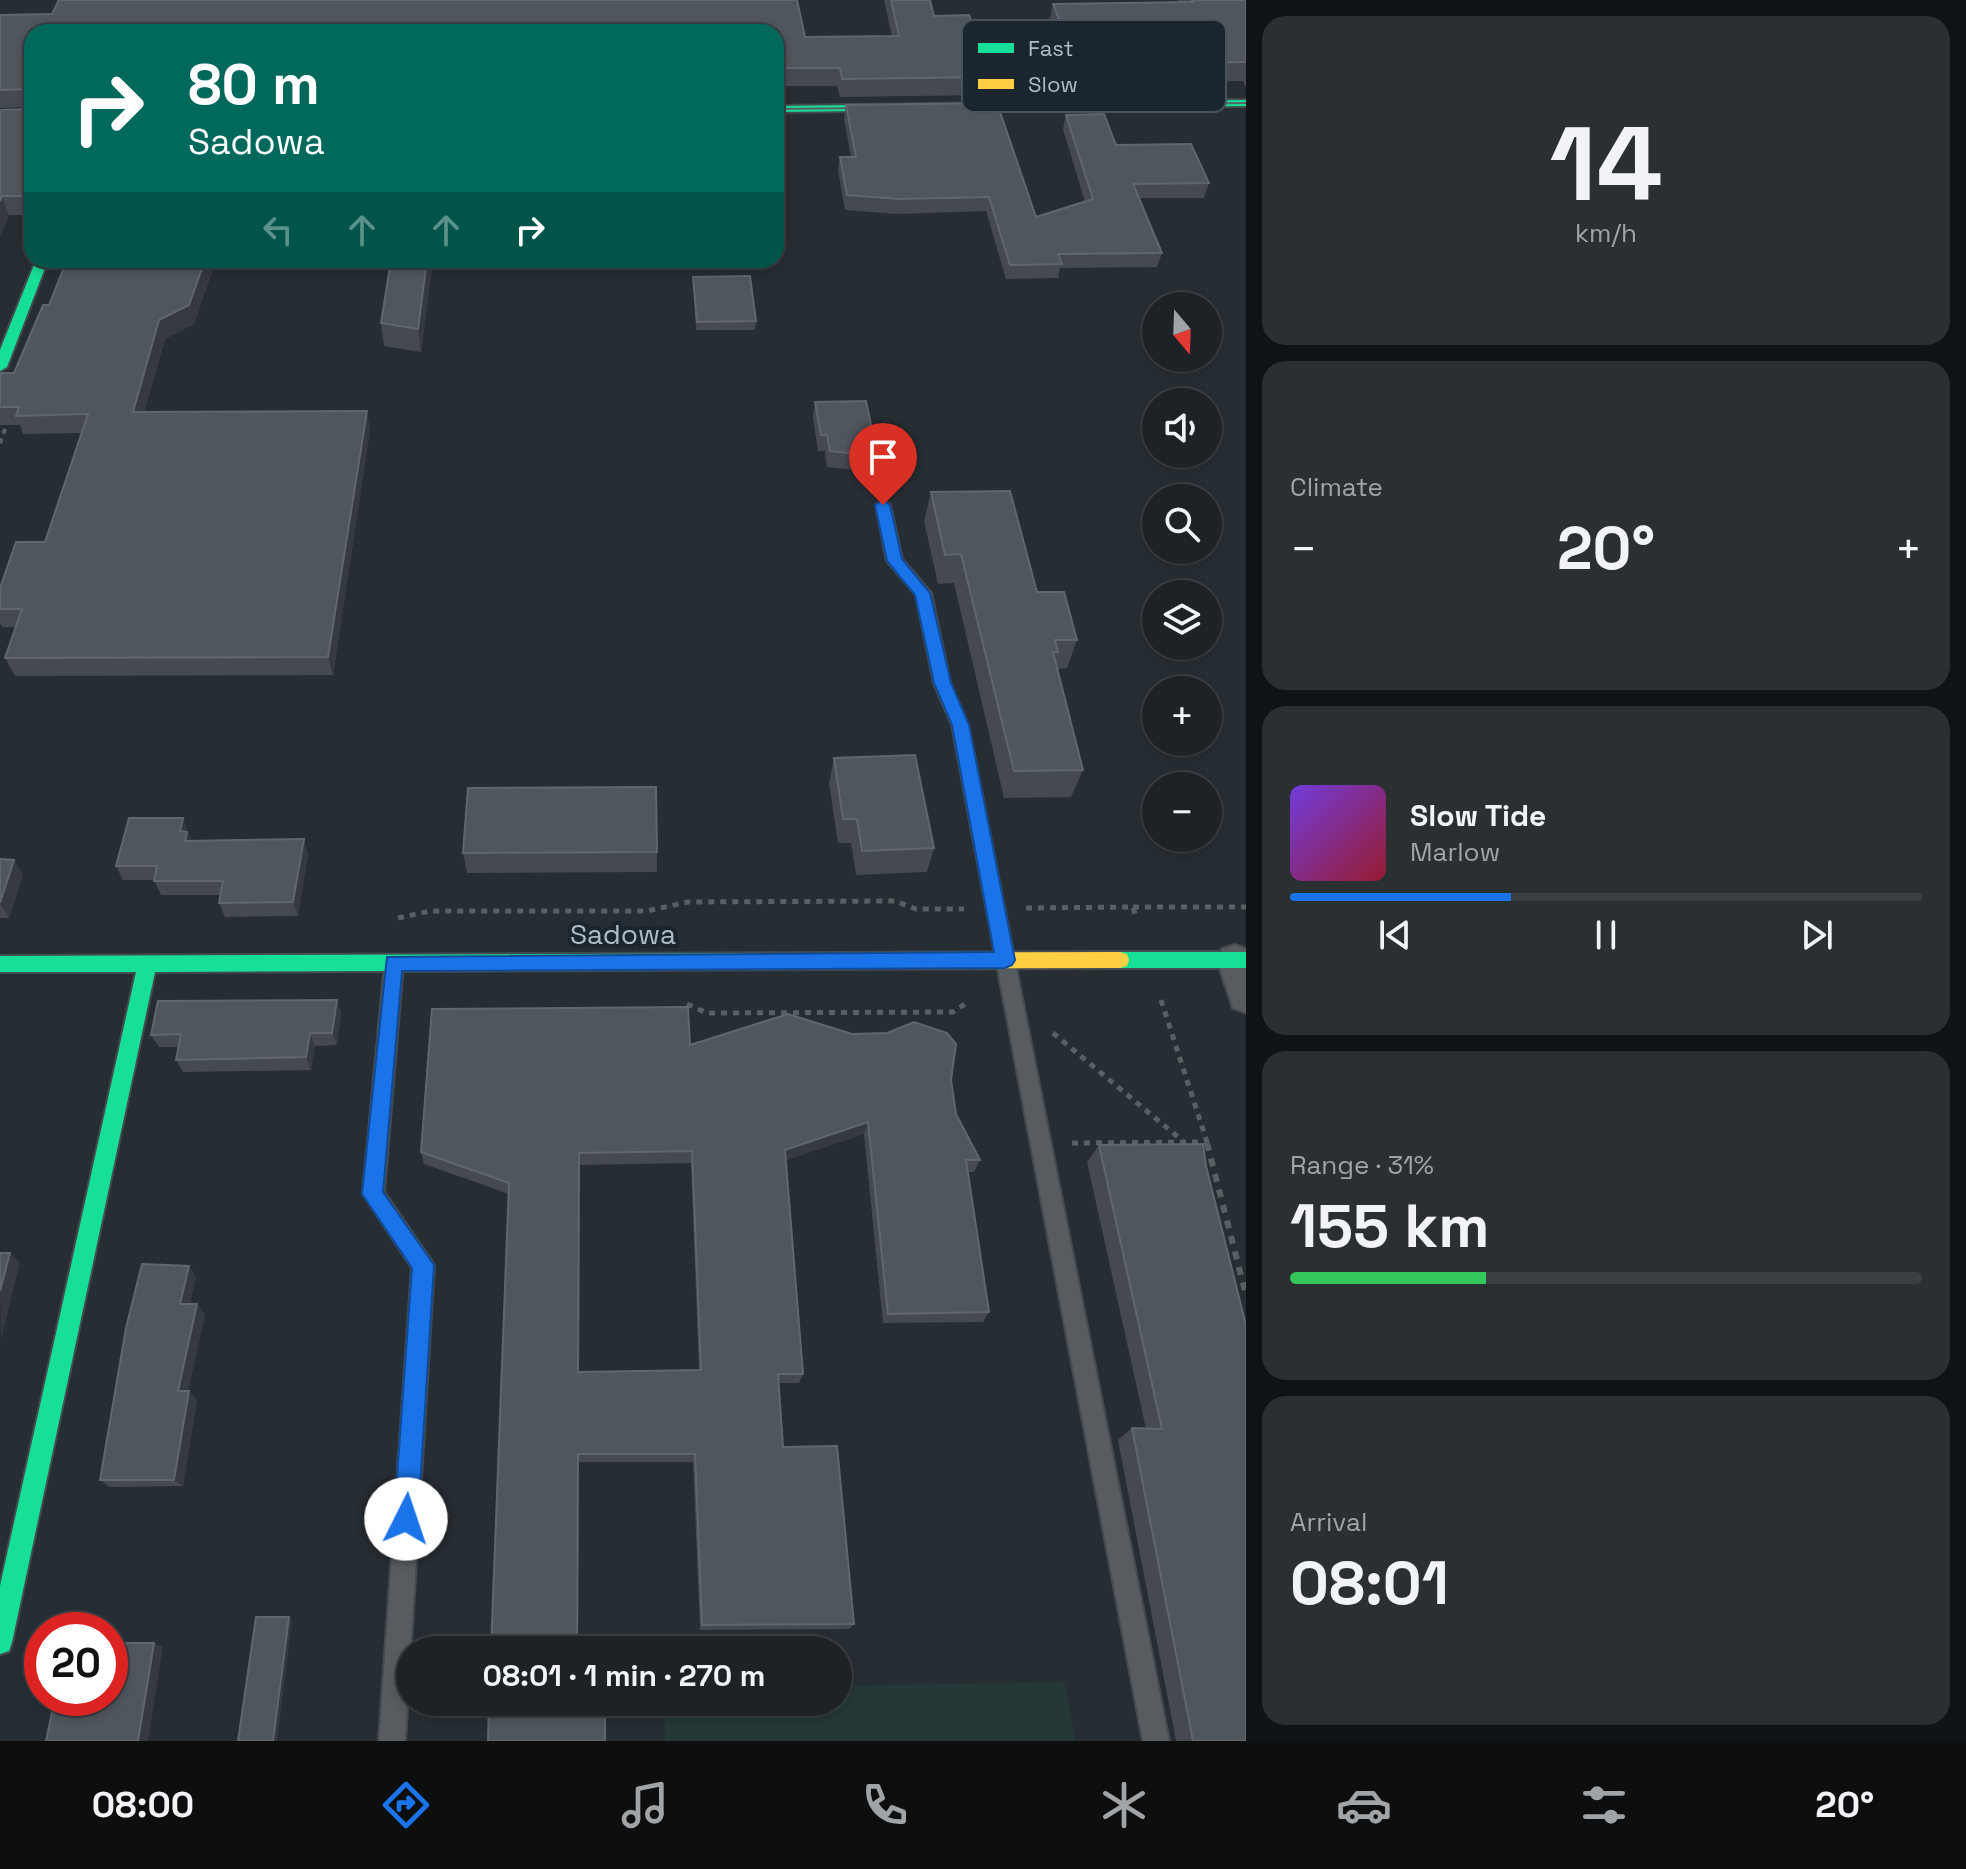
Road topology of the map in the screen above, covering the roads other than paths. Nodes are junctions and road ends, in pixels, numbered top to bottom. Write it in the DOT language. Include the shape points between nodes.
graph roads {
  1 [pos="1226,103"];
  2 [pos="1246,103"];
  3 [pos="962,107"];
  4 [pos="784,109"];
  5 [pos="39,268"];
  6 [pos="0,367"];
  7 [pos="883,505"];
  8 [pos="1005,960"];
  9 [pos="1241,960"];
  10 [pos="147,963"];
  11 [pos="394,963"];
  12 [pos="0,964"];
  13 [pos="1246,997"];
  14 [pos="0,1642"];
  15 [pos="392,1741"];
  16 [pos="1156,1741"];
  1 -- 2 [label="street"];
  3 -- 4 [label="street"];
  5 -- 6 [label="street"];
  7 -- 8 [label="lane" via="895,561 923,593 942,683 960,725"];
  8 -- 9 [label="street, Sadowa"];
  8 -- 11 [label="street, Sadowa"];
  8 -- 16 [label="lane"];
  9 -- 13 [label="street"];
  10 -- 11 [label="street, Sadowa"];
  10 -- 12 [label="street, Sadowa"];
  10 -- 14 [label="street"];
  11 -- 15 [label="lane" via="373,1194 423,1265"];
}
